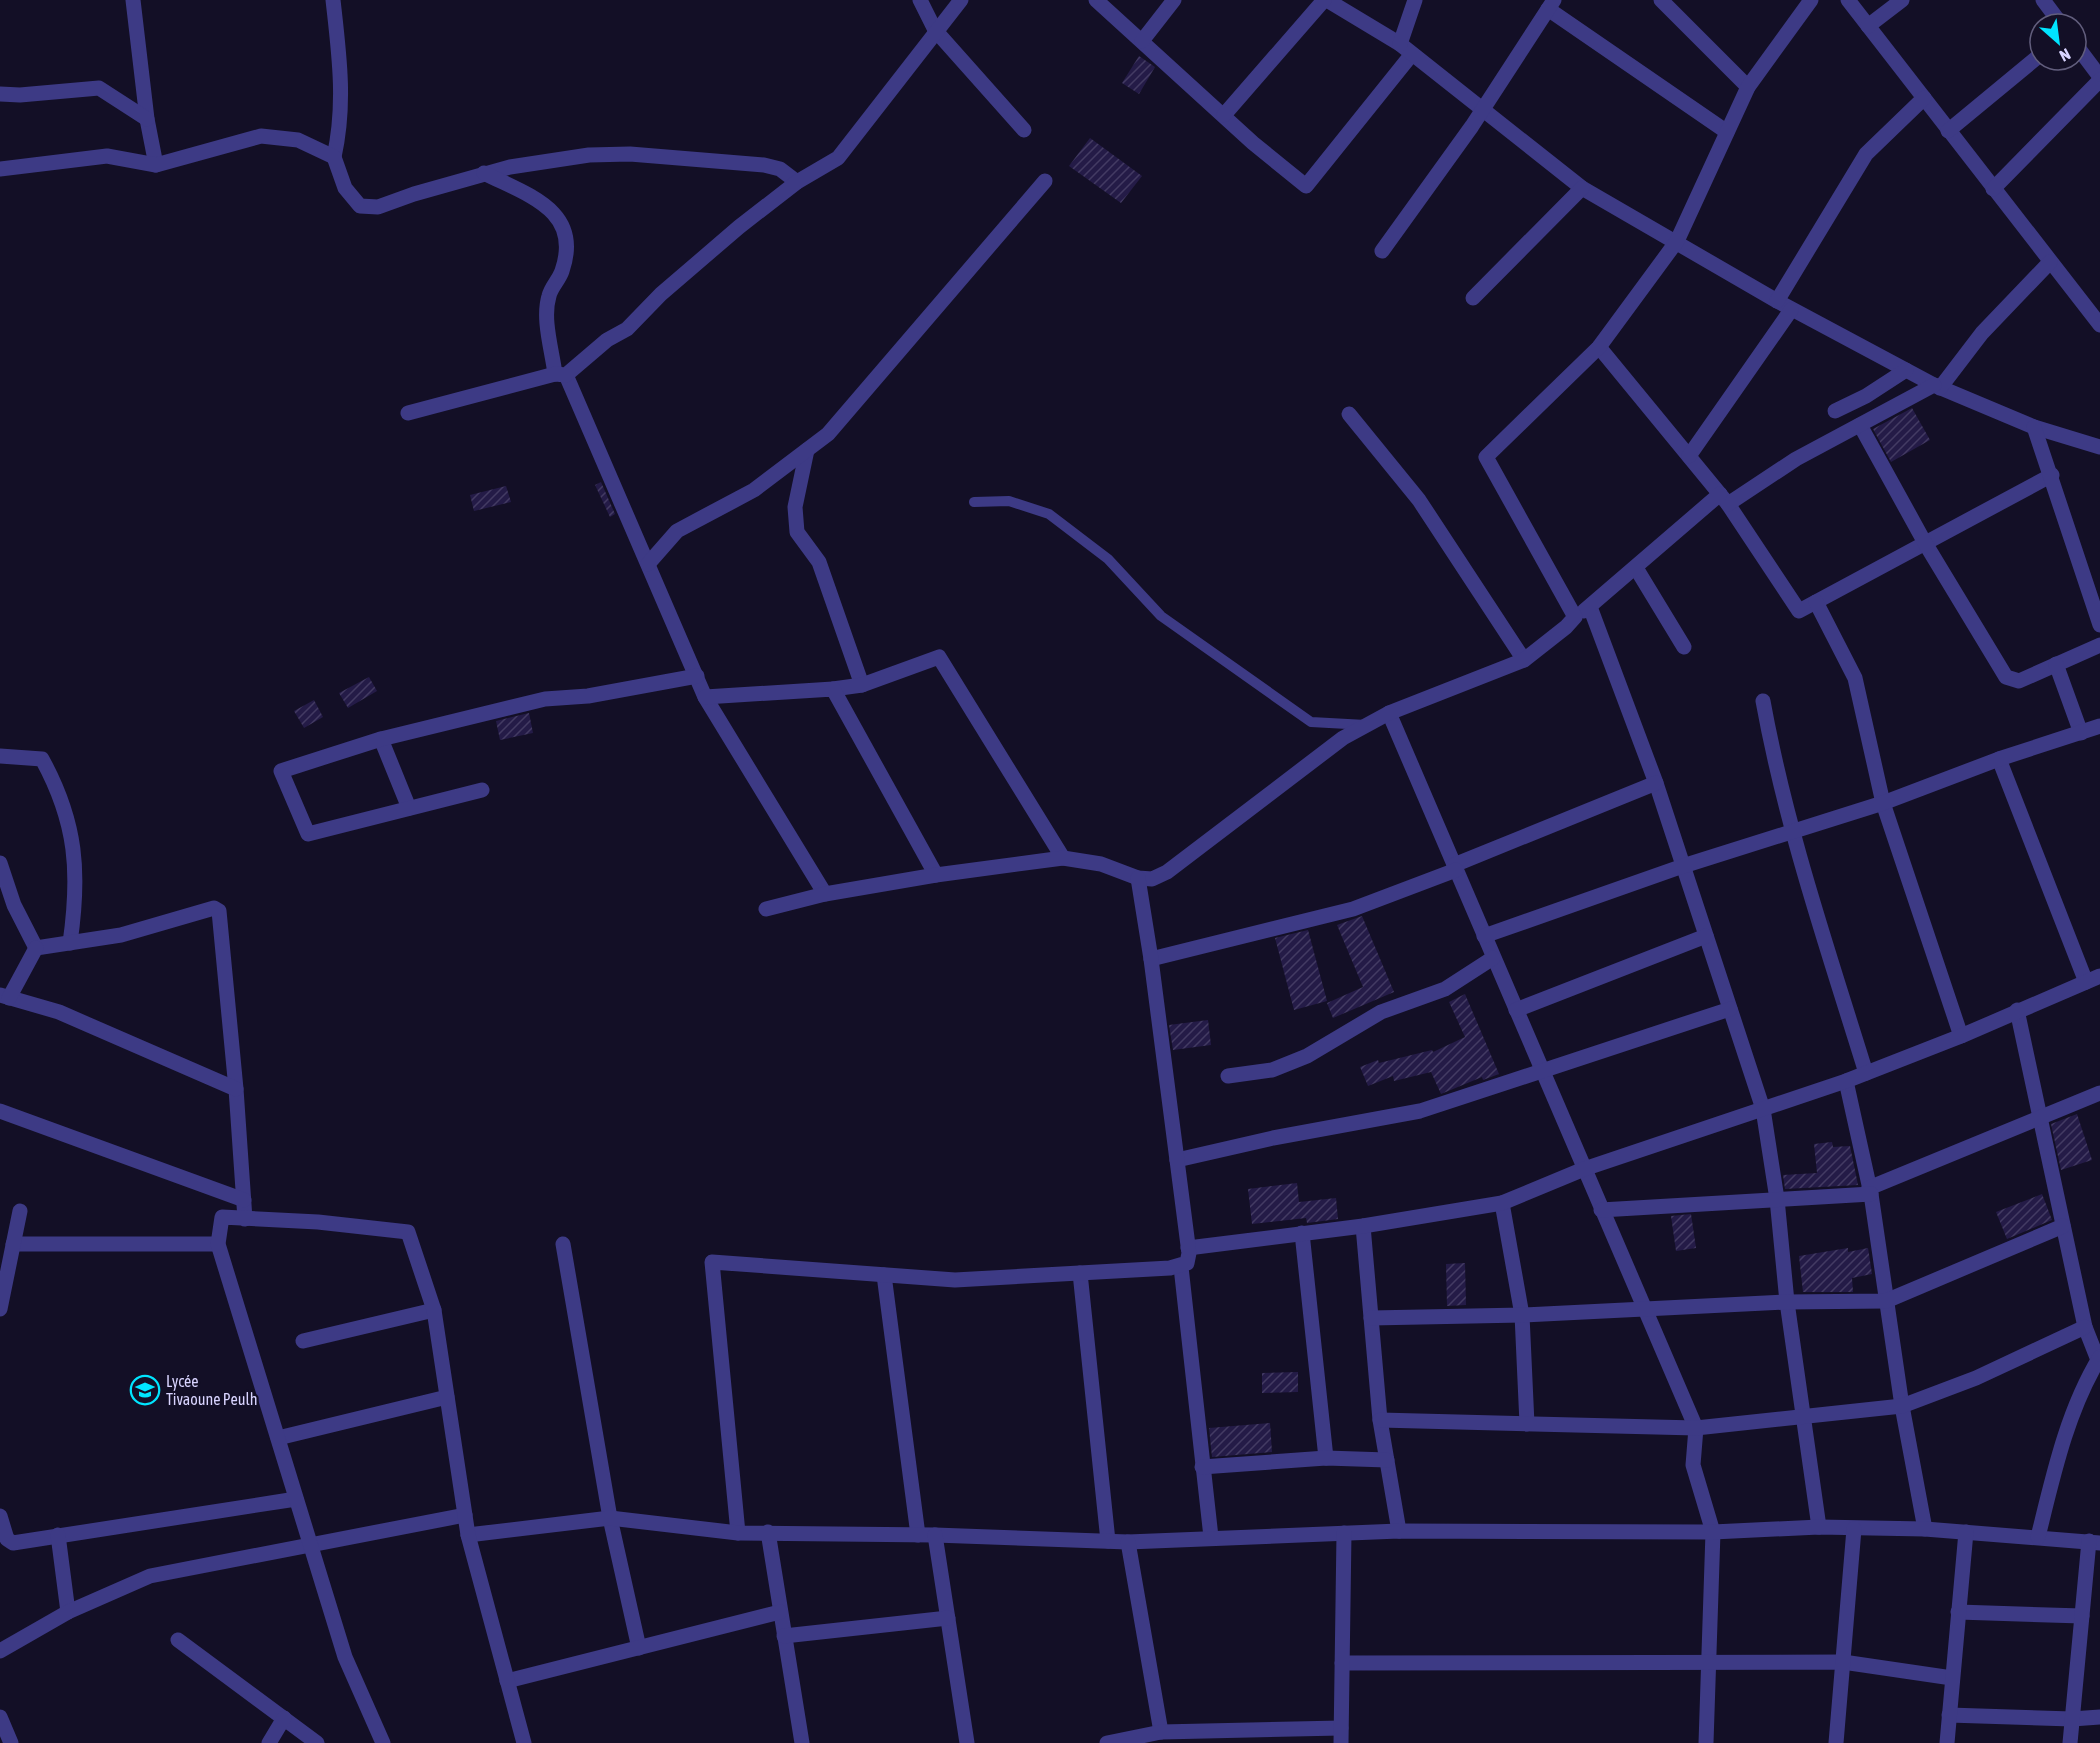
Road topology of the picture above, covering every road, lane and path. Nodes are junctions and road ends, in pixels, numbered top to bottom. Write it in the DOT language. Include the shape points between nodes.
graph roads {
  1 [pos="133,0"];
  2 [pos="333,0"];
  3 [pos="920,0"];
  4 [pos="961,0"];
  5 [pos="1096,0"];
  6 [pos="1174,0"];
  7 [pos="1326,0"];
  8 [pos="1415,0"];
  9 [pos="1661,0"];
  10 [pos="1811,0"];
  11 [pos="1848,0"];
  12 [pos="1902,0"];
  13 [pos="1551,4"];
  14 [pos="1868,26"];
  15 [pos="935,30"];
  16 [pos="1142,41"];
  17 [pos="1406,49"];
  18 [pos="2088,62"];
  19 [pos="2028,65"];
  20 [pos="2100,79"];
  21 [pos="1748,87"];
  22 [pos="0,94"];
  23 [pos="1924,98"];
  24 [pos="1481,110"];
  25 [pos="1224,115"];
  26 [pos="147,119"];
  27 [pos="1024,130"];
  28 [pos="1948,131"];
  29 [pos="1727,132"];
  30 [pos="334,157"];
  31 [pos="156,165"];
  32 [pos="0,169"];
  33 [pos="484,173"];
  34 [pos="797,182"];
  35 [pos="1045,182"];
  36 [pos="1582,188"];
  37 [pos="1993,189"];
  38 [pos="1677,241"];
  39 [pos="1382,250"];
  40 [pos="2050,262"];
  41 [pos="1473,298"];
  42 [pos="1777,302"];
  43 [pos="2093,308"];
  44 [pos="1791,310"];
  45 [pos="2100,325"];
  46 [pos="1599,347"];
  47 [pos="1906,370"];
  48 [pos="561,374"];
  49 [pos="1937,386"];
  50 [pos="1866,396"];
  51 [pos="1835,411"];
  52 [pos="408,413"];
  53 [pos="1349,414"];
  54 [pos="1877,416"];
  55 [pos="1860,425"];
  56 [pos="2034,427"];
  57 [pos="2100,447"];
  58 [pos="807,450"];
  59 [pos="1689,456"];
  60 [pos="2052,475"];
  61 [pos="1724,499"];
  62 [pos="974,501"];
  63 [pos="1925,543"];
  64 [pos="648,564"];
  65 [pos="1636,568"];
  66 [pos="1816,602"];
  67 [pos="1590,607"];
  68 [pos="1575,617"];
  69 [pos="2100,625"];
  70 [pos="2100,645"];
  71 [pos="1684,647"];
  72 [pos="1524,660"];
  73 [pos="2056,664"];
  74 [pos="697,676"];
  75 [pos="862,685"];
  76 [pos="832,689"];
  77 [pos="705,697"];
  78 [pos="1763,701"];
  79 [pos="1389,713"];
  80 [pos="1367,725"];
  81 [pos="2100,726"];
  82 [pos="2081,733"];
  83 [pos="381,739"];
  84 [pos="0,756"];
  85 [pos="1999,759"];
  86 [pos="1656,783"];
  87 [pos="482,790"];
  88 [pos="1883,803"];
  89 [pos="409,807"];
  90 [pos="1792,831"];
  91 [pos="1063,858"];
  92 [pos="0,863"];
  93 [pos="1683,866"];
  94 [pos="1455,867"];
  95 [pos="936,875"];
  96 [pos="1138,878"];
  97 [pos="825,894"];
  98 [pos="766,909"];
  99 [pos="1484,936"];
  100 [pos="1706,936"];
  101 [pos="70,943"];
  102 [pos="36,948"];
  103 [pos="1493,958"];
  104 [pos="1151,959"];
  105 [pos="2093,979"];
  106 [pos="4,996"];
  107 [pos="1730,1009"];
  108 [pos="1516,1010"];
  109 [pos="2017,1010"];
  110 [pos="1961,1036"];
  111 [pos="1541,1071"];
  112 [pos="1866,1072"];
  113 [pos="1228,1076"];
  114 [pos="1846,1081"];
  115 [pos="237,1089"];
  116 [pos="2100,1093"];
  117 [pos="1763,1109"];
  118 [pos="0,1110"];
  119 [pos="2039,1118"];
  120 [pos="1177,1160"];
  121 [pos="1584,1169"];
  122 [pos="1870,1191"];
  123 [pos="1777,1199"];
  124 [pos="244,1200"];
  125 [pos="1502,1203"];
  126 [pos="1601,1210"];
  127 [pos="20,1211"];
  128 [pos="245,1219"];
  129 [pos="1363,1226"];
  130 [pos="2063,1226"];
  131 [pos="1302,1233"];
  132 [pos="13,1244"];
  133 [pos="218,1244"];
  134 [pos="563,1244"];
  135 [pos="1188,1248"];
  136 [pos="1180,1267"];
  137 [pos="1080,1273"];
  138 [pos="884,1275"];
  139 [pos="1886,1301"];
  140 [pos="1787,1302"];
  141 [pos="0,1309"];
  142 [pos="1643,1309"];
  143 [pos="434,1310"];
  144 [pos="1522,1315"];
  145 [pos="1371,1318"];
  146 [pos="2085,1327"];
  147 [pos="303,1341"];
  148 [pos="2099,1358"];
  149 [pos="447,1397"];
  150 [pos="1902,1406"];
  151 [pos="1804,1416"];
  152 [pos="1380,1420"];
  153 [pos="1527,1424"];
  154 [pos="1696,1428"];
  155 [pos="278,1438"];
  156 [pos="1326,1458"];
  157 [pos="1387,1460"];
  158 [pos="1202,1467"];
  159 [pos="296,1499"];
  160 [pos="465,1515"];
  161 [pos="0,1516"];
  162 [pos="610,1518"];
  163 [pos="1819,1527"];
  164 [pos="1854,1529"];
  165 [pos="1925,1529"];
  166 [pos="1399,1531"];
  167 [pos="768,1532"];
  168 [pos="1713,1532"];
  169 [pos="1966,1532"];
  170 [pos="738,1533"];
  171 [pos="1344,1533"];
  172 [pos="58,1535"];
  173 [pos="468,1535"];
  174 [pos="918,1535"];
  175 [pos="935,1535"];
  176 [pos="1211,1537"];
  177 [pos="2038,1538"];
  178 [pos="1108,1541"];
  179 [pos="1128,1542"];
  180 [pos="2094,1542"];
  181 [pos="310,1545"];
  182 [pos="68,1612"];
  183 [pos="780,1612"];
  184 [pos="1958,1612"];
  185 [pos="2082,1616"];
  186 [pos="948,1618"];
  187 [pos="784,1636"];
  188 [pos="178,1640"];
  189 [pos="639,1648"];
  190 [pos="0,1651"];
  191 [pos="1709,1662"];
  192 [pos="1843,1662"];
  193 [pos="1342,1663"];
  194 [pos="1952,1678"];
  195 [pos="507,1681"];
  196 [pos="1949,1715"];
  197 [pos="0,1717"];
  198 [pos="2100,1717"];
  199 [pos="284,1718"];
  200 [pos="2072,1719"];
  201 [pos="1161,1732"];
  202 [pos="1341,1736"];
  203 [pos="11,1743"];
  204 [pos="269,1743"];
  205 [pos="317,1743"];
  206 [pos="383,1743"];
  207 [pos="524,1743"];
  208 [pos="802,1743"];
  209 [pos="967,1743"];
  210 [pos="1107,1743"];
  211 [pos="1706,1743"];
  212 [pos="1836,1743"];
  213 [pos="1947,1743"];
  214 [pos="2070,1743"];
  1 -- 26 [label="street"];
  2 -- 30 [label="street" via="342,78 340,133"];
  3 -- 15 [label="street"];
  4 -- 15 [label="street"];
  5 -- 16 [label="street"];
  6 -- 16 [label="street"];
  7 -- 17 [label="street"];
  7 -- 25 [label="street"];
  8 -- 17 [label="street"];
  9 -- 21 [label="street"];
  10 -- 21 [label="street"];
  11 -- 14 [label="street"];
  12 -- 14 [label="street"];
  13 -- 24 [label="street"];
  13 -- 29 [label="street"];
  14 -- 23 [label="street"];
  15 -- 27 [label="street"];
  15 -- 34 [label="street" via="838,158"];
  16 -- 25 [label="street"];
  17 -- 24 [label="street"];
  17 -- 25 [label="street" via="1306,186"];
  18 -- 20 [label="street"];
  19 -- 28 [label="street"];
  20 -- 37 [label="street"];
  21 -- 29 [label="street"];
  22 -- 26 [label="street" via="99,88"];
  23 -- 28 [label="street"];
  23 -- 42 [label="street" via="1866,154"];
  24 -- 36 [label="street"];
  24 -- 39 [label="street"];
  26 -- 31 [label="street"];
  28 -- 37 [label="street"];
  29 -- 38 [label="street"];
  30 -- 31 [label="street" via="298,140 261,136"];
  30 -- 33 [label="street" via="345,188 360,206 378,207"];
  31 -- 32 [label="street" via="107,156"];
  33 -- 34 [label="street" via="589,155 630,154 764,165"];
  33 -- 48 [label="street" via="548,205 560,219 567,246 562,272 549,296 548,323"];
  34 -- 48 [label="street" via="698,262 627,329"];
  35 -- 58 [label="street" via="828,434"];
  36 -- 38 [label="street"];
  36 -- 41 [label="street"];
  37 -- 40 [label="street"];
  38 -- 42 [label="street"];
  38 -- 46 [label="street"];
  40 -- 43 [label="street"];
  40 -- 49 [label="street"];
  42 -- 44 [label="street"];
  43 -- 45 [label="street"];
  44 -- 47 [label="street"];
  44 -- 59 [label="street"];
  46 -- 59 [label="street"];
  46 -- 68 [label="street" via="1486,457"];
  47 -- 49 [label="street"];
  47 -- 50 [label="street"];
  48 -- 52 [label="street"];
  48 -- 64 [label="street"];
  49 -- 54 [label="street"];
  49 -- 56 [label="street"];
  50 -- 51 [label="street"];
  50 -- 54 [label="street"];
  53 -- 72 [label="street" via="1419,500"];
  54 -- 55 [label="street"];
  55 -- 61 [label="street"];
  55 -- 63 [label="street"];
  56 -- 57 [label="street"];
  56 -- 60 [label="street"];
  58 -- 64 [label="street" via="754,489 677,531"];
  58 -- 75 [label="street" via="795,507 797,532 819,562"];
  59 -- 61 [label="street"];
  60 -- 63 [label="street"];
  60 -- 69 [label="street"];
  61 -- 65 [label="street"];
  61 -- 66 [label="street" via="1799,611"];
  62 -- 80 [label="lane" via="1009,501 1049,514 1108,559 1161,616 1311,722"];
  63 -- 66 [label="street"];
  63 -- 73 [label="street" via="2006,677 2019,681"];
  64 -- 74 [label="street"];
  65 -- 67 [label="street"];
  65 -- 71 [label="street"];
  66 -- 88 [label="street" via="1855,678"];
  67 -- 68 [label="street"];
  67 -- 86 [label="street"];
  68 -- 72 [label="street"];
  70 -- 73 [label="street"];
  72 -- 79 [label="street"];
  73 -- 82 [label="street"];
  74 -- 77 [label="street"];
  74 -- 83 [label="street" via="588,696 545,699"];
  75 -- 76 [label="street"];
  75 -- 91 [label="street" via="939,657"];
  76 -- 77 [label="street"];
  76 -- 95 [label="street"];
  77 -- 97 [label="street"];
  78 -- 90 [label="street"];
  79 -- 80 [label="street"];
  79 -- 94 [label="street"];
  80 -- 96 [label="street" via="1343,738 1167,872 1152,879"];
  81 -- 82 [label="street"];
  82 -- 85 [label="street"];
  83 -- 89 [label="street"];
  83 -- 89 [label="street" via="281,771 308,834"];
  84 -- 101 [label="street" via="42,759 54,782 76,851 76,900"];
  85 -- 88 [label="street"];
  85 -- 105 [label="street"];
  86 -- 93 [label="street"];
  86 -- 94 [label="street"];
  87 -- 89 [label="street"];
  88 -- 90 [label="street"];
  88 -- 110 [label="street"];
  90 -- 93 [label="street"];
  90 -- 112 [label="street"];
  91 -- 95 [label="street"];
  91 -- 96 [label="street" via="1101,864"];
  92 -- 102 [label="street" via="14,905"];
  93 -- 99 [label="street"];
  93 -- 100 [label="street"];
  94 -- 99 [label="street"];
  94 -- 104 [label="street" via="1353,909"];
  95 -- 97 [label="street"];
  96 -- 104 [label="street"];
  97 -- 98 [label="street"];
  99 -- 103 [label="street"];
  100 -- 107 [label="street"];
  100 -- 108 [label="street"];
  101 -- 102 [label="street"];
  101 -- 115 [label="street" via="121,934 214,908 219,910"];
  102 -- 106 [label="street"];
  103 -- 108 [label="street"];
  103 -- 113 [label="street" via="1445,989 1381,1012 1307,1056 1272,1070"];
  104 -- 120 [label="street"];
  105 -- 109 [label="street"];
  106 -- 115 [label="street" via="59,1012"];
  107 -- 111 [label="street"];
  107 -- 117 [label="street"];
  108 -- 111 [label="street"];
  109 -- 110 [label="street"];
  109 -- 119 [label="street"];
  110 -- 112 [label="street"];
  111 -- 120 [label="street" via="1420,1111"];
  111 -- 121 [label="street"];
  112 -- 114 [label="street"];
  114 -- 117 [label="street"];
  114 -- 122 [label="street"];
  115 -- 124 [label="street"];
  116 -- 119 [label="street"];
  117 -- 121 [label="street"];
  117 -- 123 [label="street"];
  118 -- 124 [label="street"];
  119 -- 122 [label="street"];
  119 -- 130 [label="street"];
  120 -- 135 [label="street"];
  121 -- 125 [label="street"];
  121 -- 126 [label="street"];
  122 -- 123 [label="street"];
  122 -- 139 [label="street"];
  123 -- 126 [label="street"];
  123 -- 140 [label="street"];
  124 -- 128 [label="street"];
  125 -- 129 [label="street"];
  125 -- 144 [label="street"];
  126 -- 142 [label="street"];
  127 -- 132 [label="street"];
  128 -- 133 [label="street" via="222,1217"];
  128 -- 143 [label="street" via="408,1232"];
  129 -- 131 [label="street"];
  129 -- 145 [label="street"];
  130 -- 139 [label="street"];
  130 -- 146 [label="street"];
  131 -- 135 [label="street"];
  131 -- 156 [label="street"];
  132 -- 133 [label="street"];
  132 -- 141 [label="street"];
  133 -- 155 [label="street"];
  134 -- 162 [label="street"];
  135 -- 136 [label="street" via="1189,1259"];
  136 -- 137 [label="street"];
  136 -- 158 [label="street"];
  137 -- 138 [label="street" via="955,1280"];
  137 -- 178 [label="street"];
  138 -- 170 [label="street" via="712,1262"];
  138 -- 174 [label="street"];
  139 -- 140 [label="street"];
  139 -- 150 [label="street"];
  140 -- 142 [label="street"];
  140 -- 151 [label="street"];
  142 -- 144 [label="street"];
  142 -- 154 [label="street"];
  143 -- 147 [label="street"];
  143 -- 149 [label="street"];
  144 -- 145 [label="street"];
  144 -- 153 [label="street"];
  145 -- 152 [label="street"];
  146 -- 148 [label="street"];
  146 -- 150 [label="street" via="1976,1378"];
  148 -- 177 [label="street" via="2062,1444"];
  149 -- 155 [label="street"];
  149 -- 160 [label="street"];
  150 -- 151 [label="street"];
  150 -- 165 [label="street"];
  151 -- 154 [label="street"];
  151 -- 163 [label="street"];
  152 -- 153 [label="street"];
  152 -- 157 [label="street"];
  153 -- 154 [label="street"];
  154 -- 168 [label="street" via="1693,1465"];
  155 -- 159 [label="street"];
  156 -- 157 [label="street"];
  156 -- 158 [label="street"];
  157 -- 166 [label="street"];
  158 -- 176 [label="street"];
  159 -- 172 [label="street"];
  159 -- 181 [label="street"];
  160 -- 173 [label="street"];
  160 -- 181 [label="street"];
  161 -- 172 [label="street" via="7,1539 13,1542"];
  162 -- 170 [label="street"];
  162 -- 173 [label="street"];
  162 -- 189 [label="street"];
  163 -- 164 [label="street"];
  163 -- 168 [label="street"];
  164 -- 165 [label="street"];
  164 -- 192 [label="street"];
  165 -- 169 [label="street"];
  166 -- 168 [label="street"];
  166 -- 171 [label="street"];
  167 -- 170 [label="street"];
  167 -- 174 [label="street"];
  167 -- 183 [label="street"];
  168 -- 191 [label="street"];
  169 -- 177 [label="street"];
  169 -- 184 [label="street"];
  171 -- 176 [label="street"];
  171 -- 193 [label="street"];
  172 -- 182 [label="street"];
  173 -- 195 [label="street"];
  174 -- 175 [label="street"];
  175 -- 178 [label="street"];
  175 -- 186 [label="street"];
  176 -- 179 [label="street"];
  177 -- 180 [label="street"];
  178 -- 179 [label="street"];
  179 -- 201 [label="street"];
  180 -- 185 [label="street"];
  181 -- 182 [label="street" via="150,1576"];
  181 -- 206 [label="street" via="345,1657"];
  182 -- 190 [label="street"];
  183 -- 187 [label="street"];
  183 -- 189 [label="street"];
  184 -- 185 [label="street"];
  184 -- 194 [label="street"];
  185 -- 200 [label="street"];
  186 -- 187 [label="street"];
  186 -- 209 [label="street"];
  187 -- 208 [label="street"];
  188 -- 199 [label="street"];
  189 -- 195 [label="street"];
  191 -- 192 [label="street"];
  191 -- 193 [label="street"];
  191 -- 211 [label="street"];
  192 -- 194 [label="street"];
  192 -- 212 [label="street"];
  193 -- 202 [label="street"];
  194 -- 196 [label="street"];
  195 -- 207 [label="street"];
  196 -- 200 [label="street"];
  196 -- 213 [label="street"];
  197 -- 203 [label="street"];
  198 -- 200 [label="street"];
  199 -- 204 [label="street"];
  199 -- 205 [label="street"];
  200 -- 214 [label="street"];
  201 -- 202 [label="street"];
  201 -- 210 [label="street"];
}
